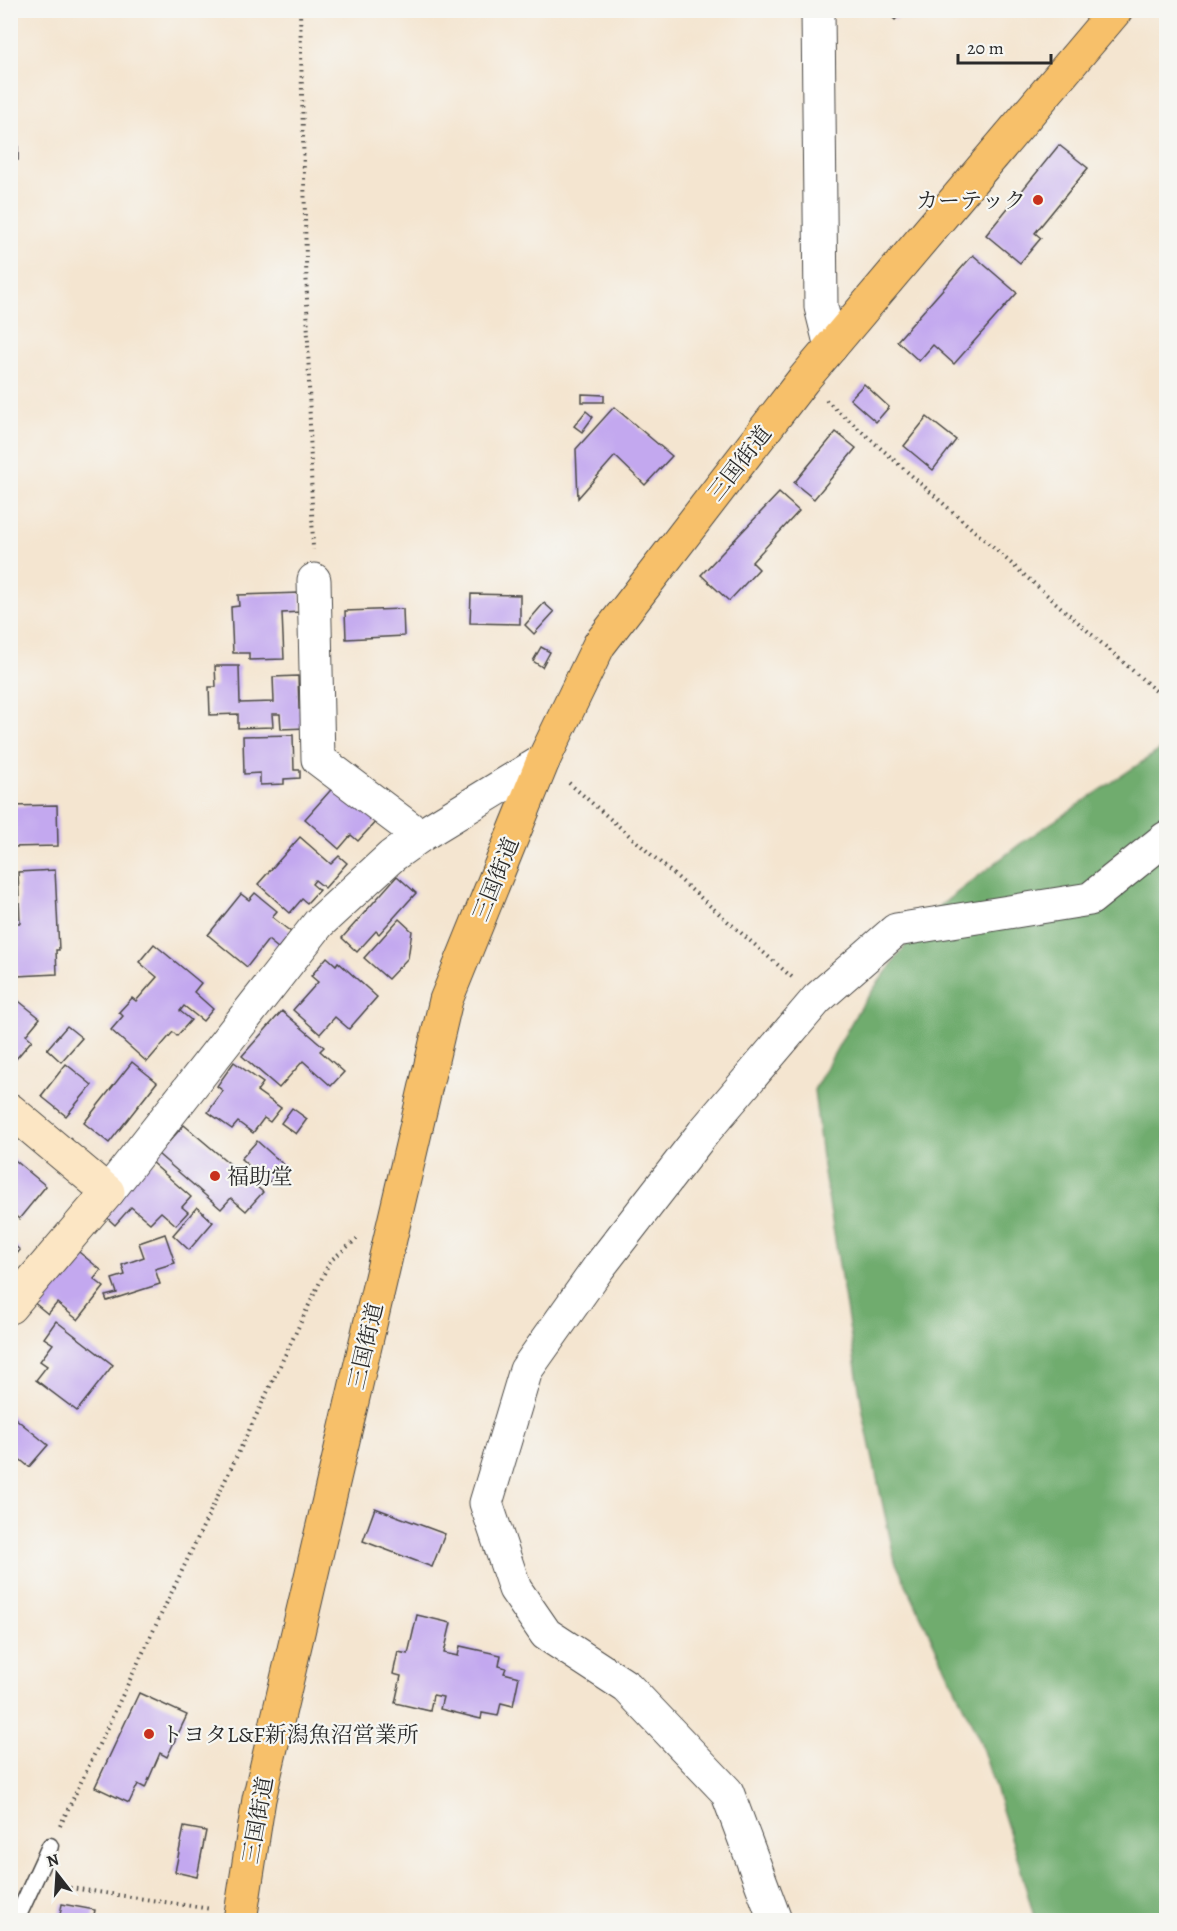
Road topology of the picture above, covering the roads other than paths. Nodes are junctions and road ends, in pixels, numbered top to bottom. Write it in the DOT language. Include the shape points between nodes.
graph roads {
  1 [pos="818,10"];
  2 [pos="1116,10"];
  3 [pos="831,347"];
  4 [pos="314,580"];
  5 [pos="543,760"];
  6 [pos="420,836"];
  7 [pos="1167,838"];
  8 [pos="10,1110"];
  9 [pos="108,1192"];
  10 [pos="10,1307"];
  11 [pos="50,1846"];
  12 [pos="240,1917"];
  13 [pos="16,1920"];
  14 [pos="775,1920"];
  1 -- 3 [label="street" via="821,307"];
  2 -- 3 [label="highway, 三国街道"];
  3 -- 5 [label="highway, 三国街道" via="599,645"];
  4 -- 6 [label="street" via="318,759"];
  5 -- 6 [label="street"];
  5 -- 12 [label="highway, 三国街道" via="446,1000 259,1799"];
  6 -- 9 [label="street" via="392,856 319,923"];
  7 -- 14 [label="street" via="1090,899 896,930 817,999 703,1133 599,1267 526,1370 486,1503 515,1589 546,1634 627,1687 727,1792"];
  8 -- 9 [label="main road"];
  9 -- 10 [label="main road"];
  11 -- 13 [label="lane"];
}
